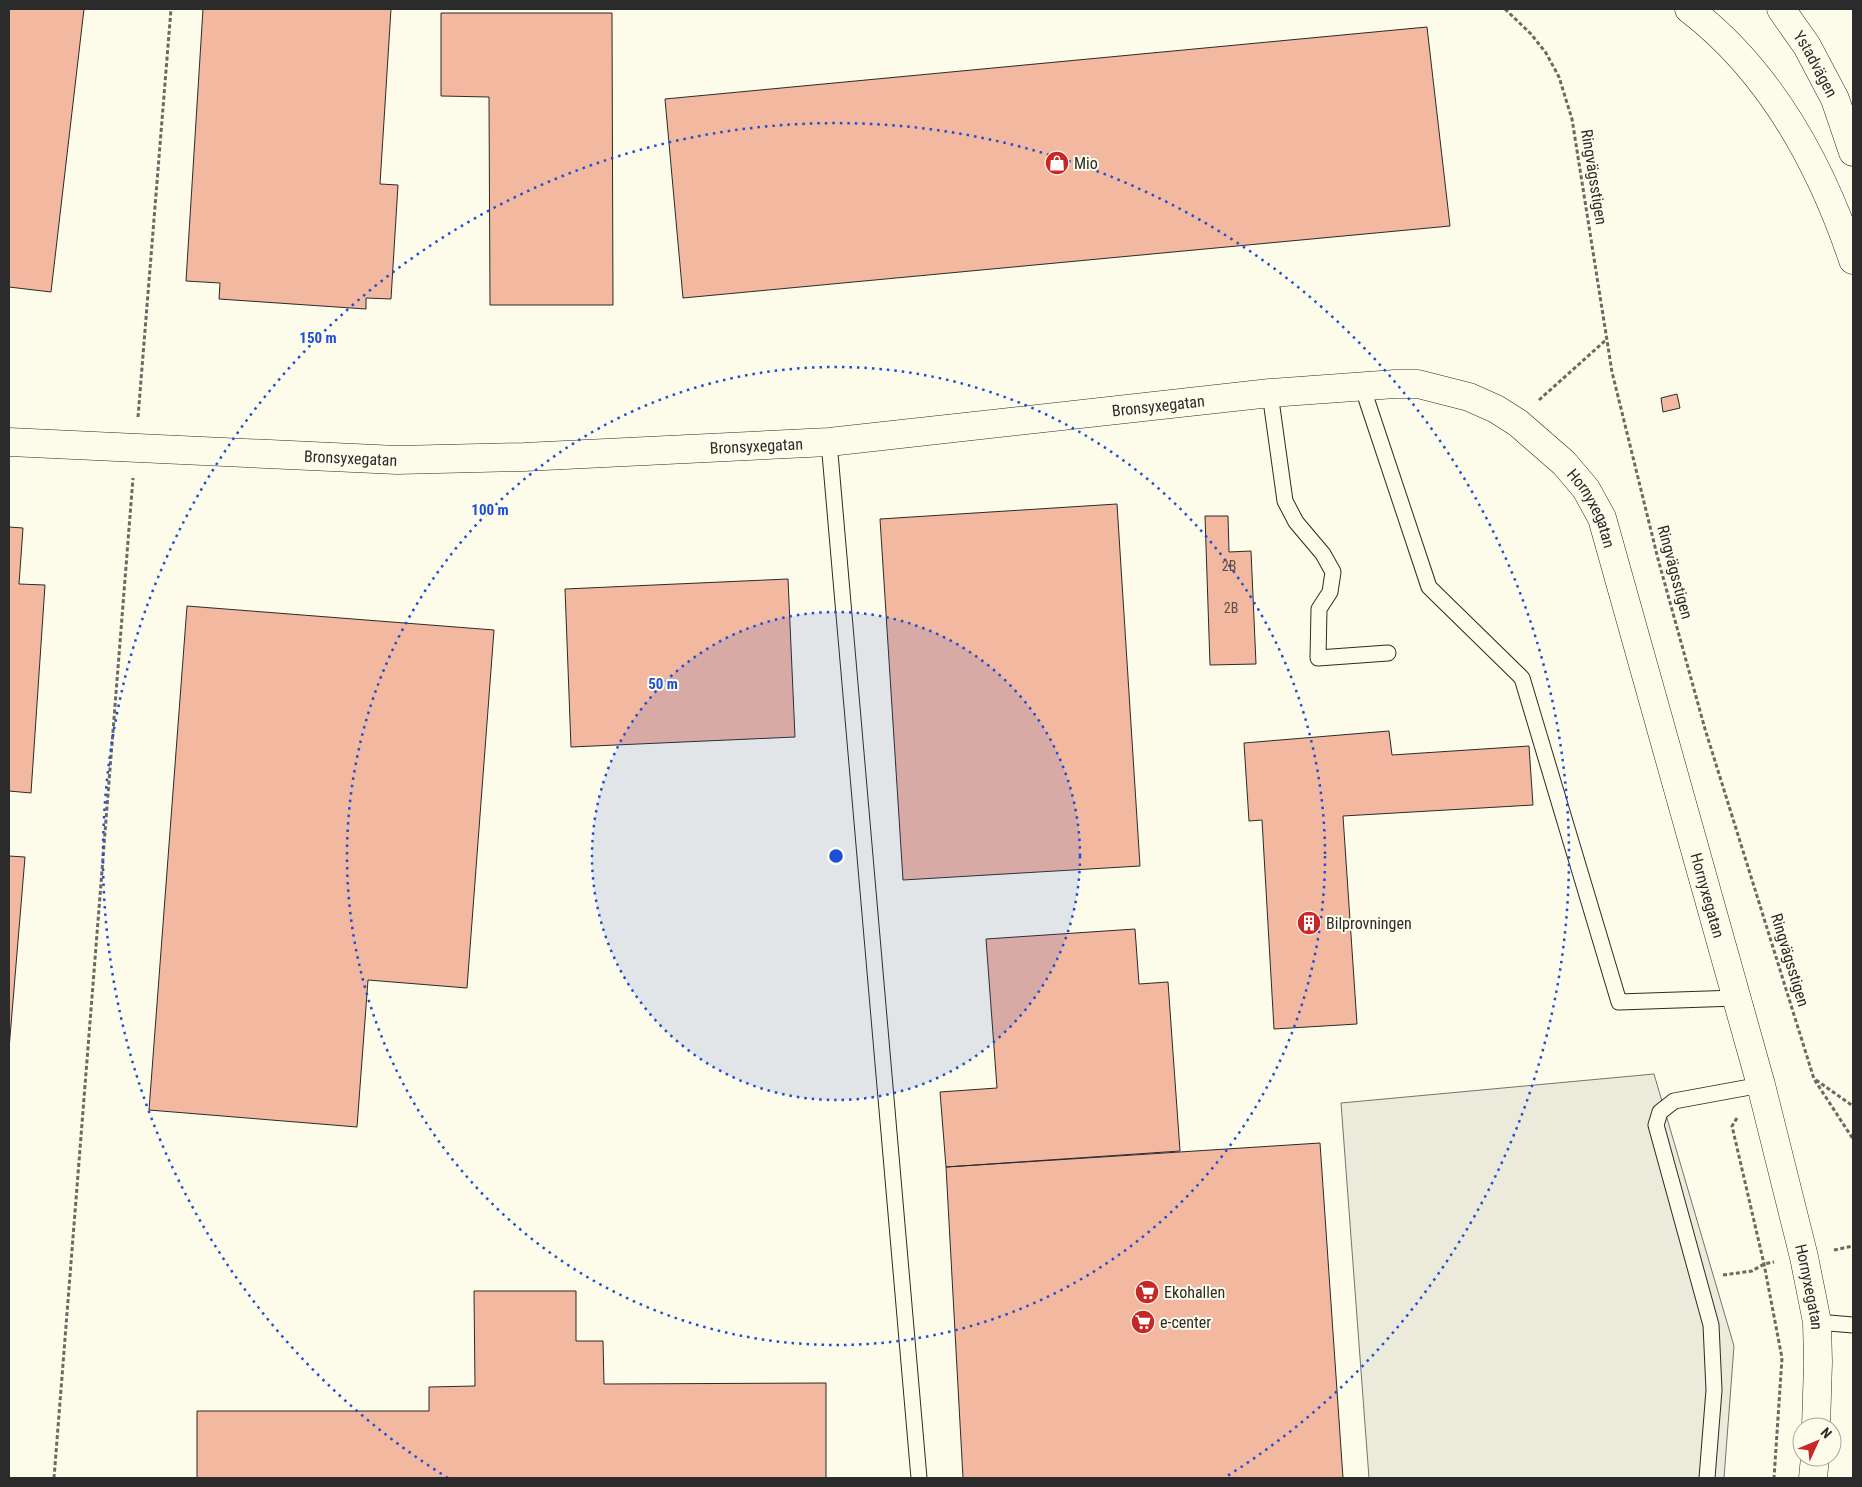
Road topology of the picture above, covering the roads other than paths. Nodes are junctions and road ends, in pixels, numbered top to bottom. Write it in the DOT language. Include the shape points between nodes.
graph roads {
  1 [pos="1690,9"];
  2 [pos="1781,9"];
  3 [pos="1853,152"];
  4 [pos="1853,260"];
  5 [pos="1362,386"];
  6 [pos="1270,393"];
  7 [pos="1507,416"];
  8 [pos="9,442"];
  9 [pos="829,442"];
  10 [pos="1388,653"];
  11 [pos="1736,998"];
  12 [pos="1761,1085"];
  13 [pos="1816,1322"];
  14 [pos="1853,1325"];
  15 [pos="1816,1417"];
  16 [pos="919,1478"];
  17 [pos="1707,1478"];
  1 -- 4 [label="main road" via="1751,68 1796,132 1827,193"];
  2 -- 3 [label="main road, Ystadvägen" via="1807,46 1835,99"];
  5 -- 6 [label="main road, Bronsyxegatan"];
  5 -- 7 [label="main road, Bronsyxegatan" via="1418,384 1469,397"];
  5 -- 11 [label="lane" via="1429,587 1522,678 1619,1002"];
  6 -- 9 [label="main road, Bronsyxegatan"];
  6 -- 10 [label="lane" via="1285,501 1296,522 1323,554 1333,572 1330,592 1319,610 1318,658"];
  7 -- 11 [label="main road, Hornyxegatan" via="1564,462 1586,489 1602,518"];
  8 -- 9 [label="main road, Bronsyxegatan" via="397,460"];
  9 -- 16 [label="lane"];
  11 -- 12 [label="main road, Hornyxegatan"];
  12 -- 13 [label="main road, Hornyxegatan" via="1804,1257"];
  12 -- 17 [label="lane" via="1674,1101 1660,1112 1656,1125 1711,1325 1714,1390"];
  13 -- 14 [label="lane"];
  13 -- 15 [label="main road, Hornyxegatan"];
}
